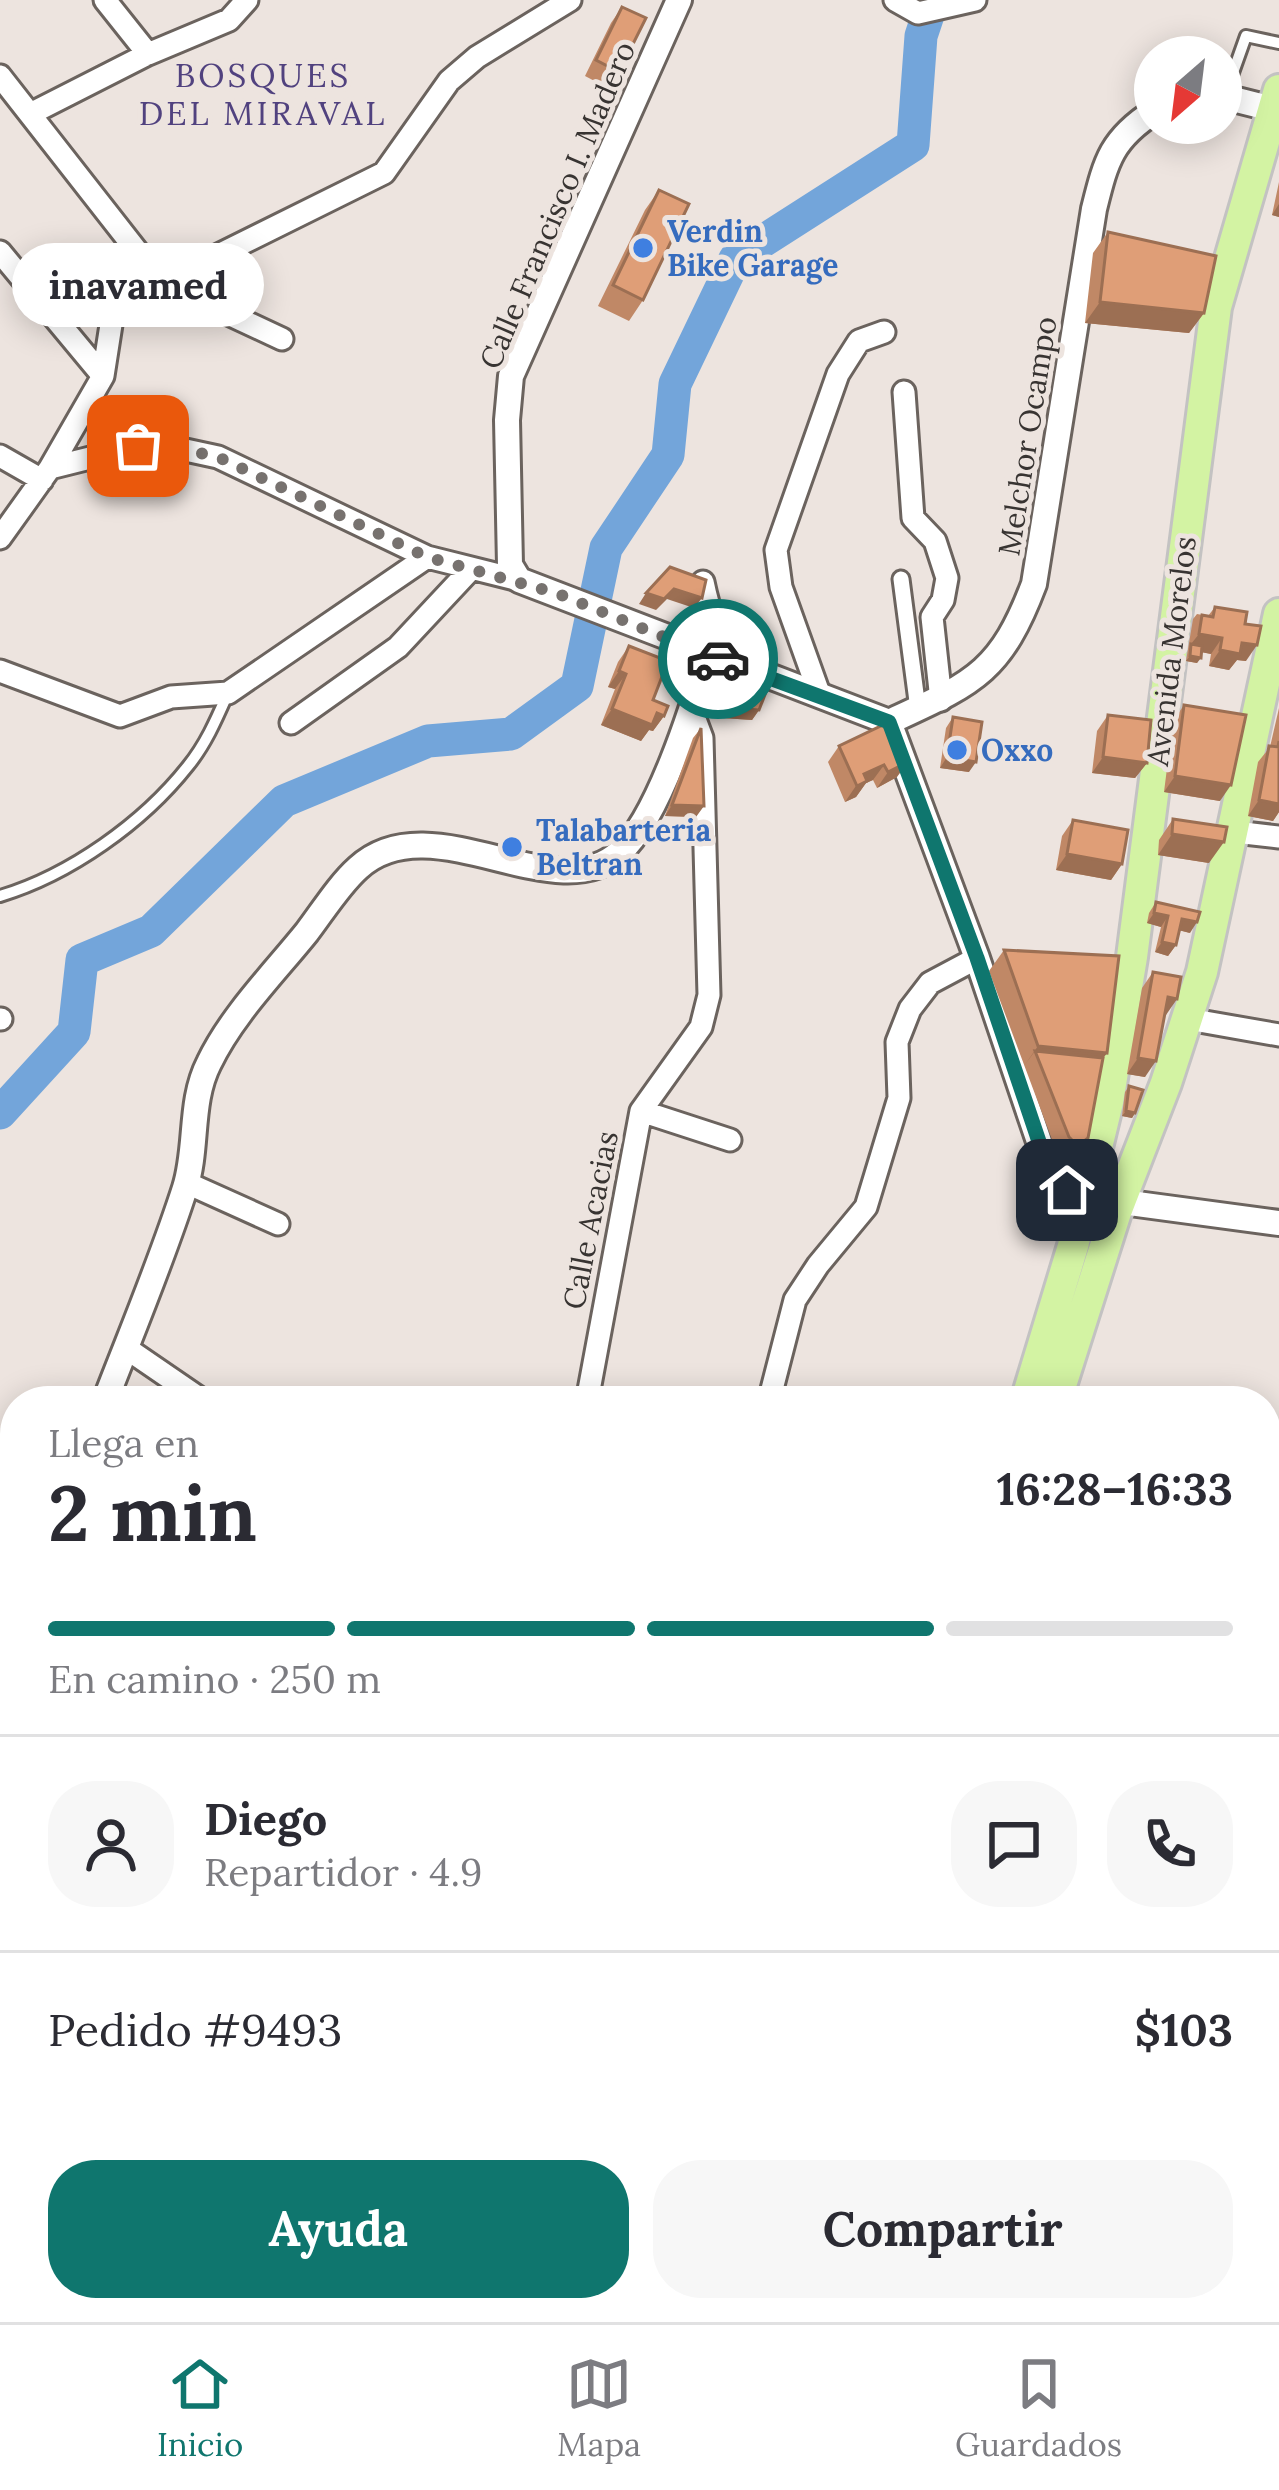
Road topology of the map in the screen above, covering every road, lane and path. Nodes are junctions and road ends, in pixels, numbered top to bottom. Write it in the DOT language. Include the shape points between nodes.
graph roads {
  1 [pos="105,0"];
  2 [pos="247,0"];
  3 [pos="570,0"];
  4 [pos="679,0"];
  5 [pos="895,0"];
  6 [pos="975,0"];
  7 [pos="1242,42"];
  8 [pos="1279,43"];
  9 [pos="148,54"];
  10 [pos="0,76"];
  11 [pos="1242,97"];
  12 [pos="1276,99"];
  13 [pos="32,113"];
  14 [pos="1134,125"];
  15 [pos="0,252"];
  16 [pos="162,283"];
  17 [pos="884,332"];
  18 [pos="282,339"];
  19 [pos="103,376"];
  20 [pos="904,392"];
  21 [pos="0,456"];
  22 [pos="46,474"];
  23 [pos="0,538"];
  24 [pos="427,557"];
  25 [pos="470,570"];
  26 [pos="901,579"];
  27 [pos="518,580"];
  28 [pos="703,582"];
  29 [pos="1279,614"];
  30 [pos="708,656"];
  31 [pos="736,665"];
  32 [pos="0,671"];
  33 [pos="1272,679"];
  34 [pos="228,693"];
  35 [pos="820,696"];
  36 [pos="930,704"];
  37 [pos="692,712"];
  38 [pos="889,722"];
  39 [pos="291,723"];
  40 [pos="1224,831"];
  41 [pos="1279,837"];
  42 [pos="0,896"];
  43 [pos="977,958"];
  44 [pos="1188,1019"];
  45 [pos="1279,1035"];
  46 [pos="641,1112"];
  47 [pos="730,1140"];
  48 [pos="187,1183"];
  49 [pos="1085,1197"];
  50 [pos="1120,1202"];
  51 [pos="1279,1223"];
  52 [pos="278,1224"];
  53 [pos="126,1348"];
  54 [pos="111,1386"];
  55 [pos="181,1386"];
  56 [pos="590,1386"];
  57 [pos="774,1386"];
  58 [pos="1030,1386"];
  59 [pos="1061,1386"];
  1 -- 9 [label="street"];
  2 -- 9 [label="street" via="229,20"];
  3 -- 16 [label="street" via="449,81 384,173"];
  4 -- 27 [label="street, Calle Francisco I. Madero" via="511,376 510,565"];
  5 -- 6 [label="street" via="918,13"];
  7 -- 8 [label="lane"];
  9 -- 13 [label="street"];
  10 -- 13 [label="street"];
  11 -- 12 [label="street"];
  12 -- 49 [label="main road, Avenida Morelos" via="1216,307 1160,820"];
  13 -- 16 [label="street"];
  14 -- 36 [label="street, Melchor Ocampo" via="1107,156 1094,209 1034,584 994,662"];
  15 -- 19 [label="street"];
  16 -- 18 [label="street"];
  16 -- 19 [label="street" via="113,312"];
  17 -- 35 [label="street" via="859,341 838,374 776,550"];
  19 -- 22 [label="street"];
  20 -- 36 [label="street" via="914,518 935,541 947,578 932,617"];
  21 -- 22 [label="street"];
  22 -- 23 [label="street"];
  22 -- 24 [label="street" via="138,446 218,457"];
  24 -- 25 [label="street"];
  24 -- 34 [label="street"];
  25 -- 27 [label="street"];
  25 -- 39 [label="street" via="398,647"];
  26 -- 36 [label="street"];
  27 -- 30 [label="street"];
  28 -- 31 [label="street"];
  29 -- 33 [label="main road"];
  30 -- 31 [label="street"];
  30 -- 37 [label="street"];
  31 -- 35 [label="street"];
  32 -- 34 [label="street" via="120,716 171,697"];
  33 -- 40 [label="main road"];
  34 -- 42 [label="lane" via="191,763 163,795 42,882"];
  35 -- 38 [label="street"];
  36 -- 38 [label="street, Melchor Ocampo"];
  37 -- 46 [label="street, Calle Acacias" via="701,738 710,995 701,1027"];
  37 -- 48 [label="street" via="640,827 617,856 584,870 543,868 421,843 359,866 208,1064"];
  38 -- 43 [label="street"];
  40 -- 41 [label="street"];
  40 -- 44 [label="main road"];
  43 -- 49 [label="street" via="1052,1180"];
  43 -- 57 [label="street" via="930,983 910,1009 897,1042 899,1098 866,1207 795,1300"];
  44 -- 45 [label="street"];
  44 -- 50 [label="main road"];
  46 -- 47 [label="street"];
  46 -- 56 [label="street, Calle Acacias"];
  48 -- 52 [label="street"];
  48 -- 53 [label="street"];
  49 -- 50 [label="street"];
  49 -- 58 [label="main road, Avenida Morelos"];
  50 -- 51 [label="street"];
  50 -- 59 [label="main road"];
  53 -- 54 [label="street"];
  53 -- 55 [label="street"];
}
